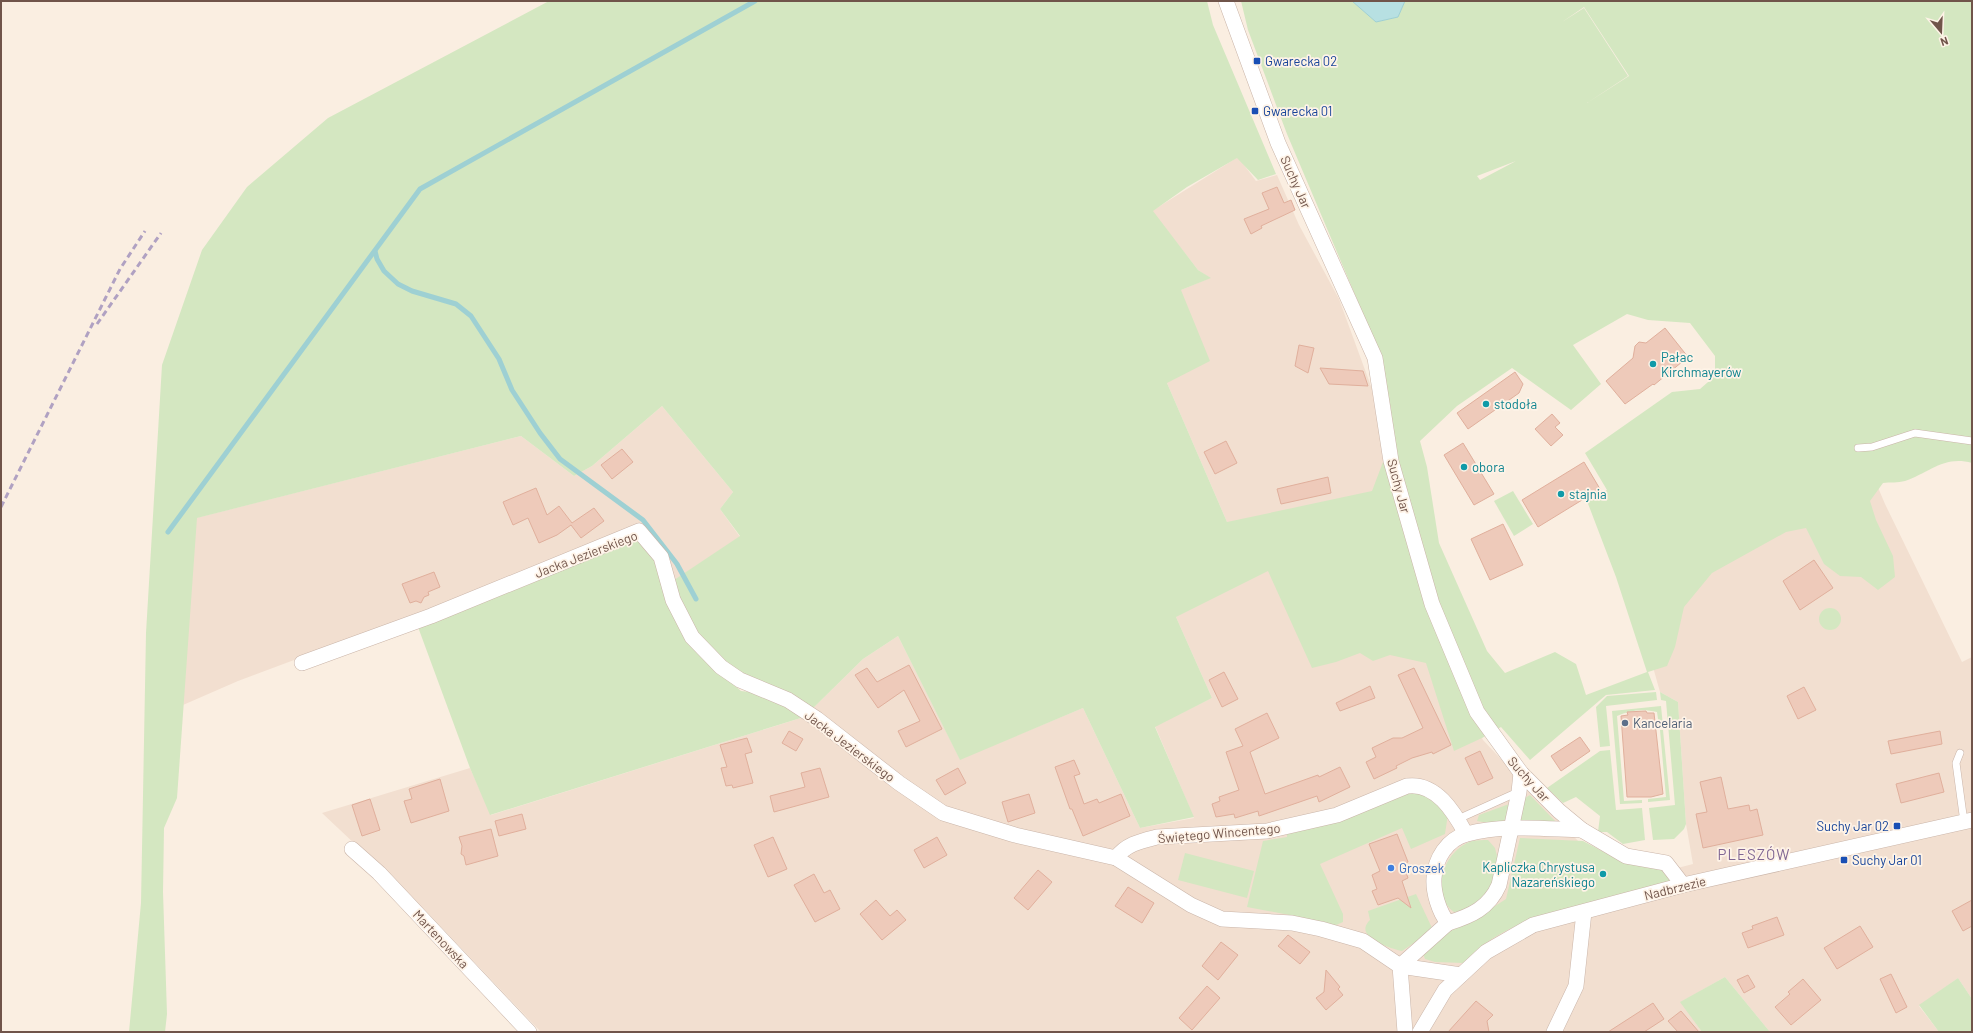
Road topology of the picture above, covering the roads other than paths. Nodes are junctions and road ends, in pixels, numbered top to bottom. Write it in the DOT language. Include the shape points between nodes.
graph roads {
  1 [pos="1226,1"];
  2 [pos="1972,441"];
  3 [pos="1858,448"];
  4 [pos="302,663"];
  5 [pos="1960,753"];
  6 [pos="1521,773"];
  7 [pos="1519,792"];
  8 [pos="1458,819"];
  9 [pos="1968,821"];
  10 [pos="1511,828"];
  11 [pos="1582,830"];
  12 [pos="1466,834"];
  13 [pos="352,848"];
  14 [pos="1116,858"];
  15 [pos="1683,885"];
  16 [pos="1584,912"];
  17 [pos="1448,923"];
  18 [pos="1400,966"];
  19 [pos="1461,975"];
  20 [pos="528,1032"];
  21 [pos="1405,1032"];
  22 [pos="1420,1032"];
  23 [pos="1554,1032"];
  1 -- 6 [label="street, Suchy Jar" via="1276,136 1375,358 1390,461 1432,604 1477,712"];
  2 -- 3 [label="lane" via="1915,433 1872,447"];
  4 -- 14 [label="street, Jacka Jezierskiego" via="431,616 640,531 661,557 674,600 692,637 721,667 740,680 788,700 817,719 943,813 1015,834"];
  5 -- 9 [label="lane" via="1956,763"];
  6 -- 7 [label="street"];
  6 -- 11 [label="street, Suchy Jar"];
  7 -- 8 [label="lane"];
  7 -- 10 [label="street"];
  8 -- 12 [label="street, Świętego Wincentego"];
  8 -- 14 [label="street, Świętego Wincentego" via="1448,806 1426,787 1407,786 1337,815 1267,831 1150,838 1121,850"];
  9 -- 15 [label="street, Nadbrzezie"];
  10 -- 11 [label="street"];
  10 -- 12 [label="street"];
  10 -- 17 [label="street" via="1495,894 1481,909 1465,918"];
  11 -- 15 [label="street, Suchy Jar" via="1626,856 1666,863"];
  12 -- 17 [label="street" via="1447,847 1435,866 1434,884 1442,917"];
  13 -- 20 [label="street, Martenowska" via="379,873"];
  14 -- 18 [label="street" via="1191,905 1222,919 1292,923 1322,929 1363,941"];
  15 -- 16 [label="street, Nadbrzezie"];
  16 -- 19 [label="street, Nadbrzezie" via="1533,925 1486,952"];
  16 -- 23 [label="street" via="1576,986"];
  17 -- 18 [label="street"];
  18 -- 19 [label="street"];
  18 -- 21 [label="street"];
  19 -- 22 [label="street, Nadbrzezie" via="1445,990"];
}
